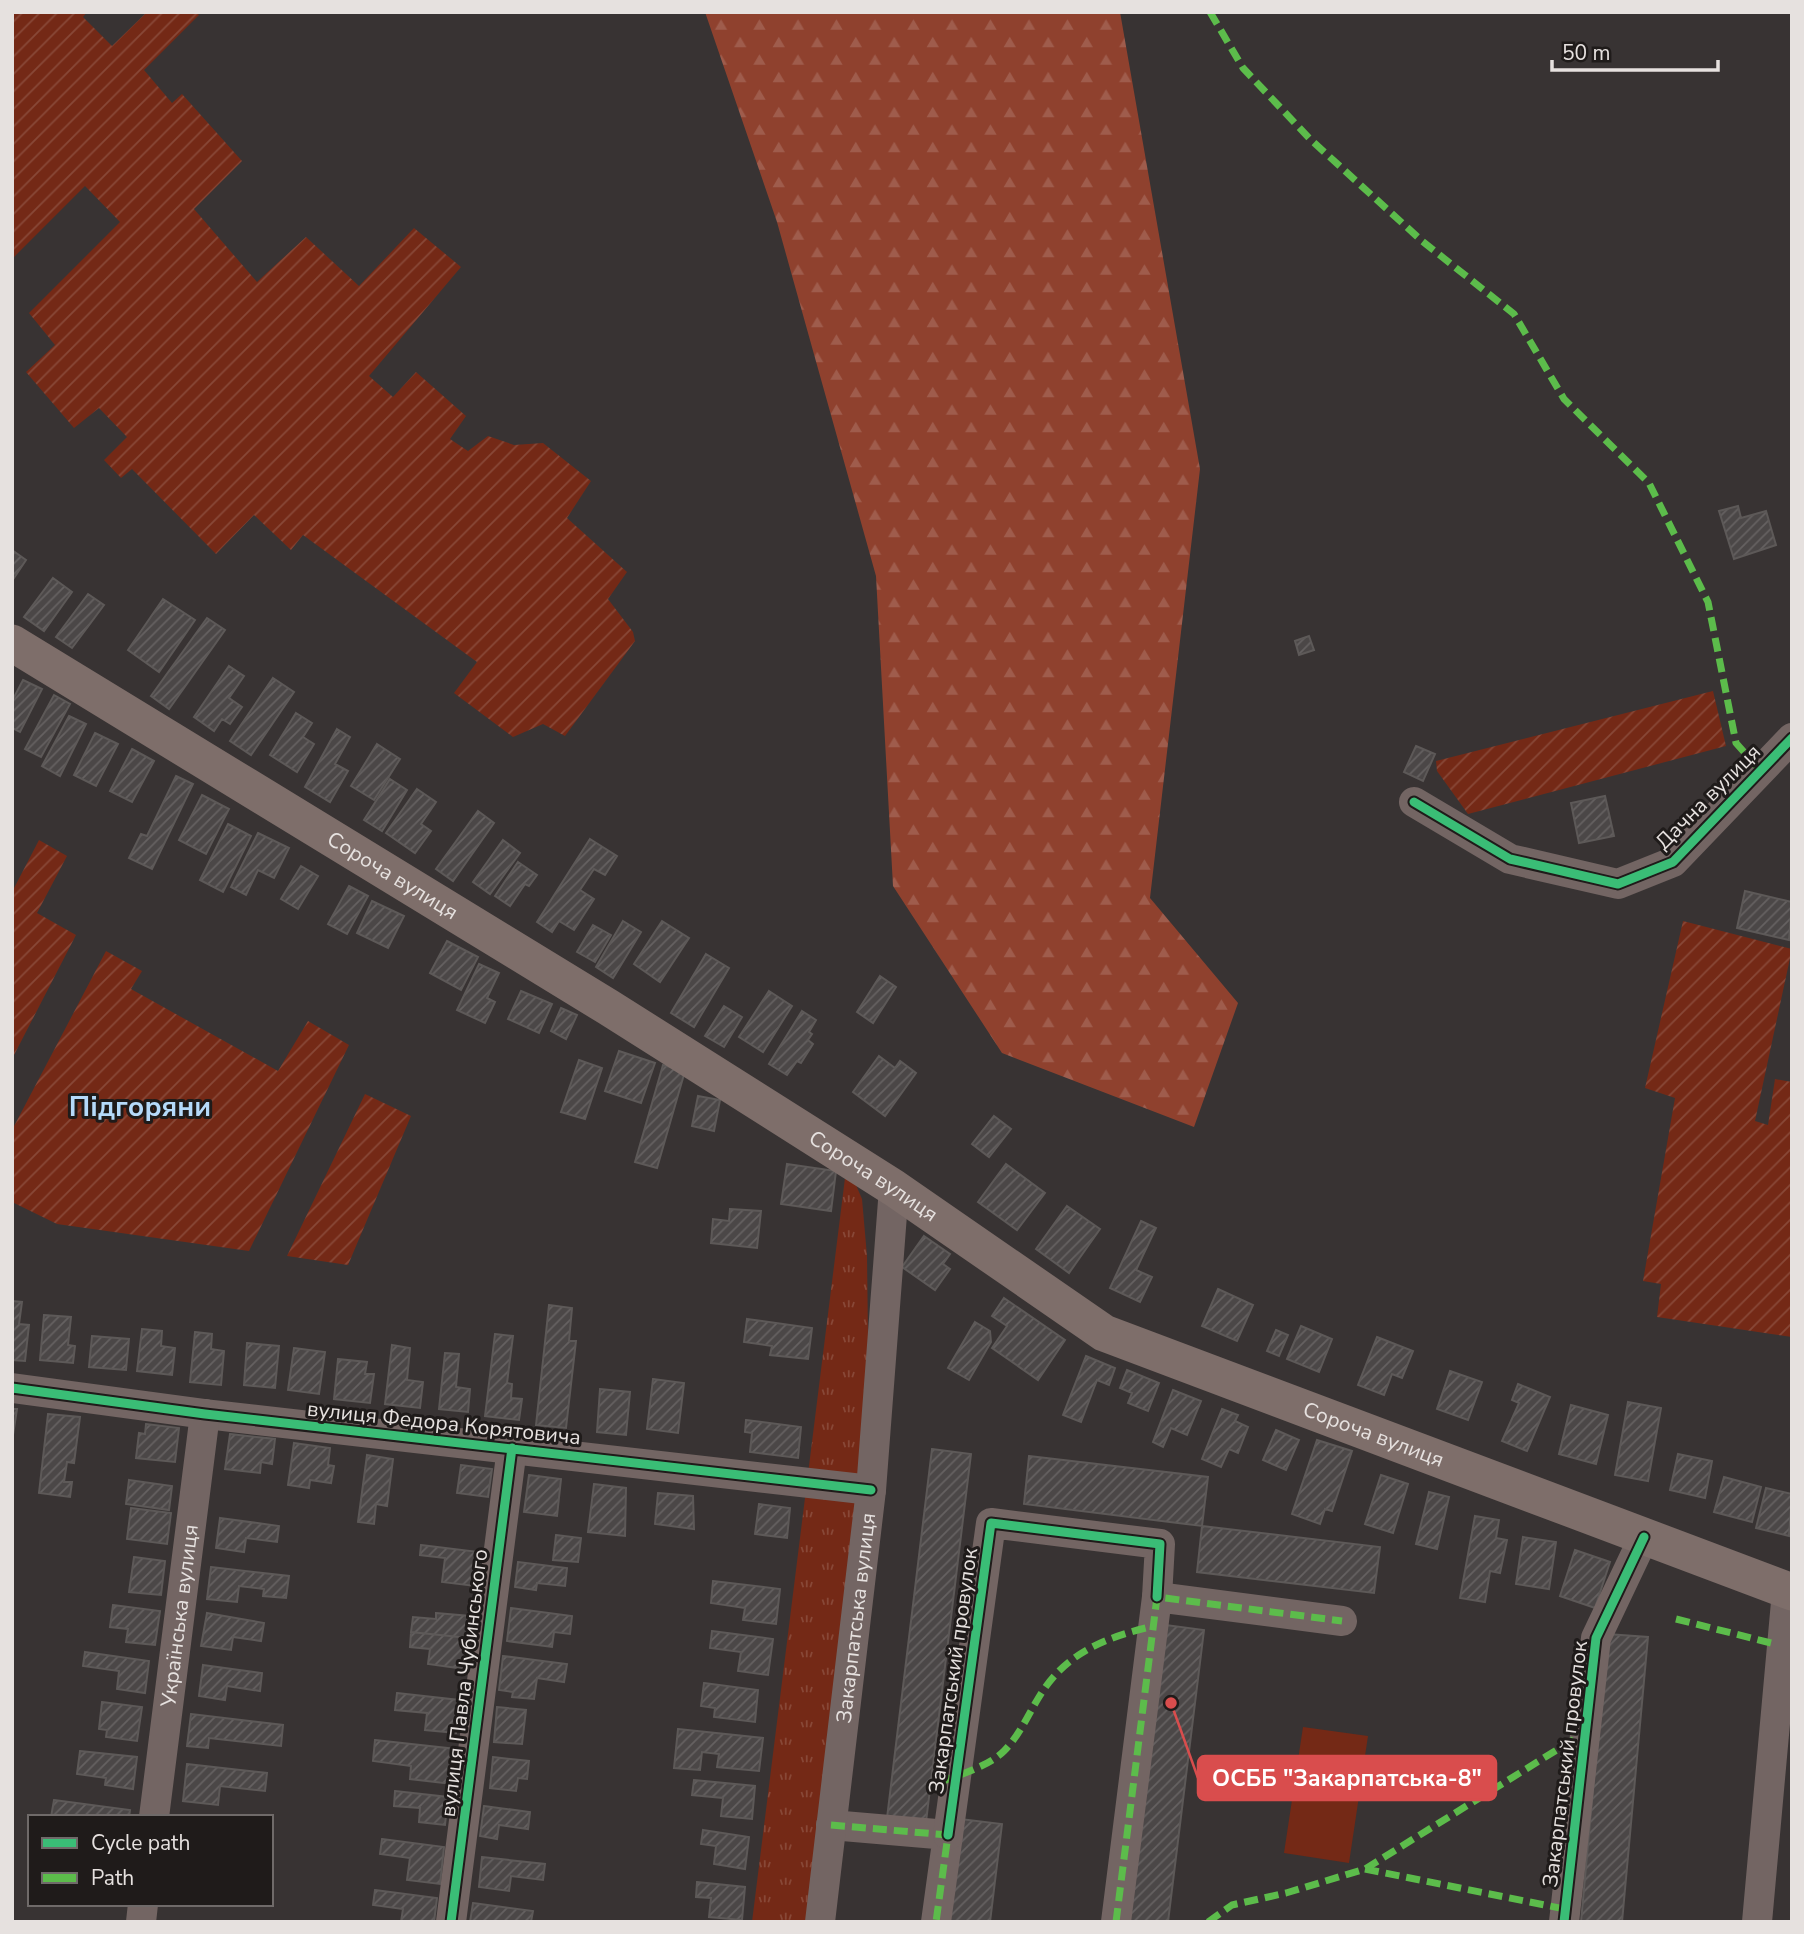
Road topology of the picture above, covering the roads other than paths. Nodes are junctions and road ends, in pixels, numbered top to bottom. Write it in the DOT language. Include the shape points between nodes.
graph roads {
  1 [pos="12,643"];
  2 [pos="1792,738"];
  3 [pos="1414,802"];
  4 [pos="894,1188"];
  5 [pos="12,1388"];
  6 [pos="205,1414"];
  7 [pos="512,1448"];
  8 [pos="871,1490"];
  9 [pos="1644,1537"];
  10 [pos="1789,1591"];
  11 [pos="1157,1597"];
  12 [pos="1342,1621"];
  13 [pos="154,1815"];
  14 [pos="831,1825"];
  15 [pos="948,1835"];
  16 [pos="451,1922"];
  17 [pos="820,1922"];
  18 [pos="936,1922"];
  19 [pos="1116,1922"];
  20 [pos="1564,1922"];
  21 [pos="1757,1922"];
  1 -- 4 [label="main road, Сороча вулиця" via="608,1007"];
  2 -- 3 [label="street, Дачна вулиця" via="1673,862 1618,884 1510,859"];
  4 -- 8 [label="street, Закарпатська вулиця"];
  4 -- 9 [label="main road, Сороча вулиця" via="1104,1333"];
  5 -- 6 [label="street, вулиця Федора Корятовича"];
  6 -- 7 [label="street, вулиця Федора Корятовича"];
  6 -- 13 [label="street, Українська вулиця"];
  7 -- 8 [label="street, вулиця Федора Корятовича"];
  7 -- 16 [label="street, вулиця Павла Чубинського"];
  8 -- 14 [label="street, Закарпатська вулиця"];
  9 -- 10 [label="main road, Сороча вулиця"];
  9 -- 20 [label="street, Закарпатський провулок" via="1595,1638"];
  10 -- 21 [label="street"];
  11 -- 12 [label="street"];
  11 -- 15 [label="street, Закарпатський провулок" via="1160,1544 990,1523"];
  11 -- 19 [label="street, Закарпатський провулок"];
  14 -- 15 [label="street"];
  14 -- 17 [label="street, Закарпатська вулиця"];
  15 -- 18 [label="street, Закарпатський провулок"];
}
